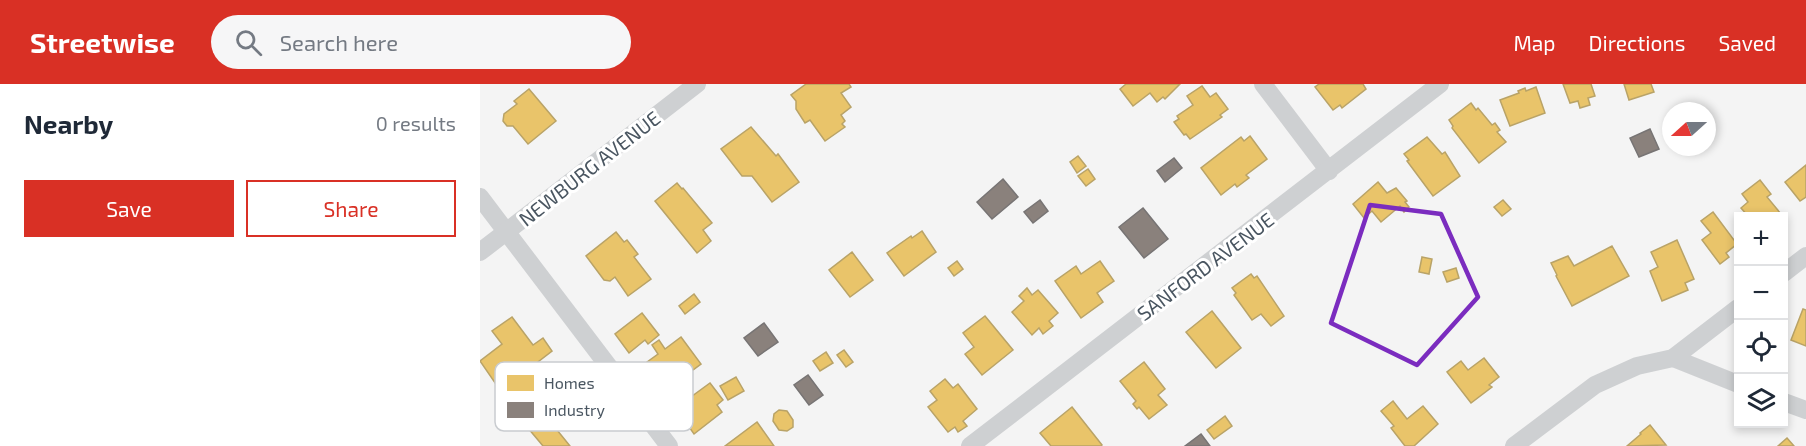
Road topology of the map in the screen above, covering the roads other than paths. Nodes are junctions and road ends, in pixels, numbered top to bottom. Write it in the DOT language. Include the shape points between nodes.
graph roads {
  1 [pos="697,84"];
  2 [pos="1263,84"];
  3 [pos="1440,84"];
  4 [pos="1329,171"];
  5 [pos="480,197"];
  6 [pos="506,232"];
  7 [pos="480,252"];
  8 [pos="1806,255"];
  9 [pos="1788,270"];
  10 [pos="1734,311"];
  11 [pos="1673,358"];
  12 [pos="605,362"];
  13 [pos="1734,382"];
  14 [pos="1788,403"];
  15 [pos="1806,410"];
  16 [pos="658,431"];
  17 [pos="669,446"];
  18 [pos="970,446"];
  19 [pos="1514,446"];
  1 -- 6 [label="street, NEWBURG AVENUE"];
  2 -- 4 [label="street"];
  3 -- 4 [label="street, SANFORD AVENUE"];
  4 -- 18 [label="street, SANFORD AVENUE"];
  5 -- 6 [label="street"];
  6 -- 7 [label="street, NEWBURG AVENUE"];
  6 -- 12 [label="street"];
  8 -- 9 [label="street"];
  10 -- 11 [label="street"];
  11 -- 13 [label="street"];
  11 -- 19 [label="street" via="1636,366 1595,385"];
  14 -- 15 [label="street"];
  16 -- 17 [label="street"];
}
